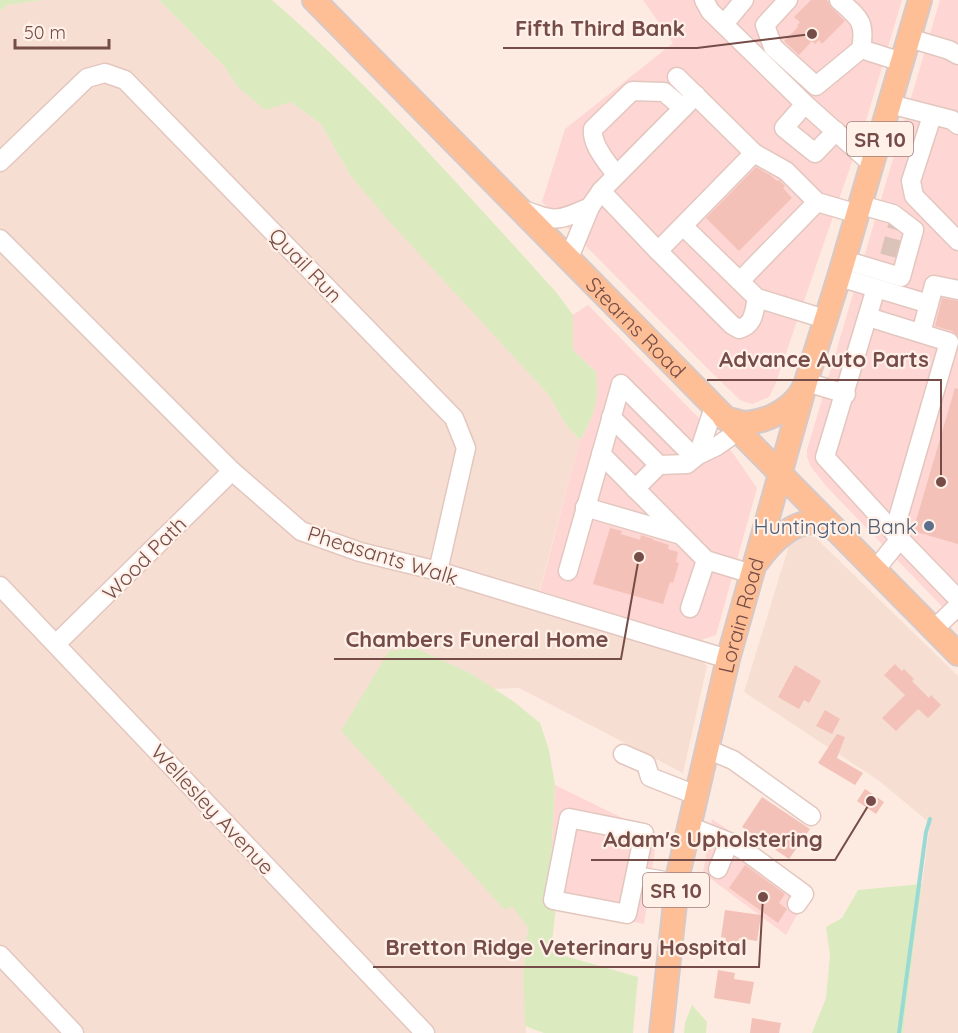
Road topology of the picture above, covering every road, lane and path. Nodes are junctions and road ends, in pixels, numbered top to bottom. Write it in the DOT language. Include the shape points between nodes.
graph roads {
  1 [pos="314,0"];
  2 [pos="704,0"];
  3 [pos="744,0"];
  4 [pos="788,0"];
  5 [pos="838,0"];
  6 [pos="920,0"];
  7 [pos="724,24"];
  8 [pos="909,38"];
  9 [pos="861,49"];
  10 [pos="958,56"];
  11 [pos="902,62"];
  12 [pos="677,77"];
  13 [pos="689,102"];
  14 [pos="805,104"];
  15 [pos="890,104"];
  16 [pos="932,116"];
  17 [pos="958,125"];
  18 [pos="836,131"];
  19 [pos="754,153"];
  20 [pos="0,162"];
  21 [pos="872,164"];
  22 [pos="616,175"];
  23 [pos="780,175"];
  24 [pos="601,191"];
  25 [pos="811,196"];
  26 [pos="590,207"];
  27 [pos="521,209"];
  28 [pos="859,209"];
  29 [pos="683,226"];
  30 [pos="0,239"];
  31 [pos="958,242"];
  32 [pos="658,251"];
  33 [pos="569,258"];
  34 [pos="842,269"];
  35 [pos="883,276"];
  36 [pos="740,281"];
  37 [pos="958,290"];
  38 [pos="757,298"];
  39 [pos="929,304"];
  40 [pos="868,317"];
  41 [pos="825,320"];
  42 [pos="921,333"];
  43 [pos="806,382"];
  44 [pos="846,394"];
  45 [pos="611,417"];
  46 [pos="725,419"];
  47 [pos="601,454"];
  48 [pos="698,455"];
  49 [pos="659,465"];
  50 [pos="232,471"];
  51 [pos="780,474"];
  52 [pos="635,489"];
  53 [pos="585,507"];
  54 [pos="833,528"];
  55 [pos="681,534"];
  56 [pos="897,535"];
  57 [pos="706,560"];
  58 [pos="875,570"];
  59 [pos="438,571"];
  60 [pos="567,571"];
  61 [pos="752,571"];
  62 [pos="0,586"];
  63 [pos="958,599"];
  64 [pos="958,606"];
  65 [pos="690,608"];
  66 [pos="934,629"];
  67 [pos="56,644"];
  68 [pos="958,654"];
  69 [pos="728,659"];
  70 [pos="707,749"];
  71 [pos="623,754"];
  72 [pos="696,795"];
  73 [pos="811,816"];
  74 [pos="689,826"];
  75 [pos="729,842"];
  76 [pos="718,869"];
  77 [pos="635,876"];
  78 [pos="677,884"];
  79 [pos="797,904"];
  80 [pos="0,955"];
  81 [pos="74,1033"];
  82 [pos="425,1033"];
  83 [pos="661,1033"];
  1 -- 27 [label="main road, Stearns Road"];
  2 -- 7 [label="street"];
  3 -- 7 [label="street"];
  4 -- 9 [label="street" via="765,25 773,47 816,87"];
  5 -- 9 [label="street" via="856,16 864,31"];
  6 -- 8 [label="main road, Lorain Road / SR 10"];
  7 -- 14 [label="street"];
  8 -- 10 [label="street"];
  8 -- 11 [label="main road, Lorain Road / SR 10"];
  9 -- 11 [label="street"];
  11 -- 15 [label="main road, Lorain Road / SR 10"];
  12 -- 13 [label="street"];
  13 -- 19 [label="street"];
  13 -- 22 [label="street"];
  13 -- 22 [label="street" via="664,92 632,91 593,129 594,142"];
  14 -- 18 [label="street"];
  14 -- 18 [label="street" via="784,128 815,153"];
  15 -- 16 [label="street"];
  15 -- 21 [label="main road, Lorain Road / SR 10"];
  16 -- 17 [label="street"];
  16 -- 31 [label="street" via="911,182 914,196"];
  18 -- 21 [label="street"];
  19 -- 23 [label="street"];
  19 -- 29 [label="street"];
  20 -- 59 [label="street, Quail Run" via="87,78 105,73 125,80 454,418 466,448"];
  21 -- 28 [label="main road, Lorain Road / SR 10"];
  22 -- 24 [label="street"];
  23 -- 25 [label="street"];
  23 -- 25 [label="street" via="786,171"];
  24 -- 26 [label="street"];
  24 -- 32 [label="street"];
  25 -- 28 [label="street"];
  25 -- 36 [label="street"];
  26 -- 27 [label="street" via="550,220"];
  26 -- 33 [label="street"];
  27 -- 33 [label="main road, Stearns Road"];
  28 -- 34 [label="main road, Lorain Road / SR 10"];
  28 -- 35 [label="street" via="893,214 898,222 914,230 901,277"];
  29 -- 32 [label="street"];
  29 -- 36 [label="street"];
  30 -- 50 [label="street, Pheasants Walk"];
  32 -- 38 [label="street" via="739,329 754,317"];
  33 -- 46 [label="main road, Stearns Road"];
  34 -- 35 [label="street"];
  34 -- 41 [label="main road, Lorain Road / SR 10"];
  35 -- 39 [label="street"];
  35 -- 40 [label="street"];
  36 -- 38 [label="street"];
  37 -- 39 [label="street" via="933,285"];
  38 -- 41 [label="street"];
  39 -- 42 [label="street"];
  40 -- 42 [label="street"];
  40 -- 44 [label="street"];
  41 -- 43 [label="main road, Lorain Road / SR 10"];
  42 -- 56 [label="street" via="949,342"];
  43 -- 44 [label="street"];
  43 -- 46 [label="main road" via="798,398 784,410 746,423"];
  43 -- 51 [label="main road, Lorain Road / SR 10"];
  44 -- 56 [label="street" via="825,457"];
  45 -- 47 [label="street"];
  45 -- 48 [label="street" via="621,384 688,452"];
  45 -- 49 [label="street"];
  46 -- 48 [label="street"];
  46 -- 48 [label="street" via="717,446"];
  46 -- 51 [label="main road, Stearns Road"];
  47 -- 52 [label="street"];
  47 -- 53 [label="street"];
  48 -- 49 [label="street" via="687,464"];
  49 -- 52 [label="street"];
  50 -- 59 [label="street, Pheasants Walk" via="301,531 360,552"];
  50 -- 67 [label="street, Wood Path"];
  51 -- 54 [label="main road, Stearns Road"];
  51 -- 61 [label="main road, Lorain Road / SR 10"];
  52 -- 55 [label="street"];
  53 -- 55 [label="street"];
  53 -- 60 [label="street"];
  54 -- 58 [label="main road, Stearns Road"];
  54 -- 61 [label="main road" via="816,522 804,523 785,533 767,548"];
  55 -- 57 [label="street"];
  56 -- 58 [label="street"];
  56 -- 63 [label="street"];
  57 -- 61 [label="street"];
  57 -- 65 [label="street"];
  58 -- 66 [label="main road, Stearns Road"];
  59 -- 69 [label="street, Pheasants Walk"];
  61 -- 69 [label="main road, Lorain Road / SR 10"];
  62 -- 67 [label="street, Wellesley Avenue"];
  64 -- 66 [label="street"];
  66 -- 68 [label="main road, Stearns Road"];
  67 -- 82 [label="street, Wellesley Avenue"];
  69 -- 70 [label="main road, Lorain Road / SR 10"];
  70 -- 72 [label="main road, Lorain Road / SR 10"];
  70 -- 73 [label="street" via="733,760"];
  71 -- 72 [label="street" via="646,764 650,777"];
  72 -- 74 [label="main road, Lorain Road / SR 10"];
  74 -- 75 [label="street"];
  74 -- 78 [label="main road, Lorain Road / SR 10"];
  75 -- 76 [label="street"];
  75 -- 79 [label="street" via="804,894"];
  77 -- 77 [label="street" via="644,833 569,818 553,900 627,914"];
  77 -- 78 [label="street"];
  78 -- 83 [label="main road, Lorain Road / SR 10"];
  80 -- 81 [label="street"];
}
